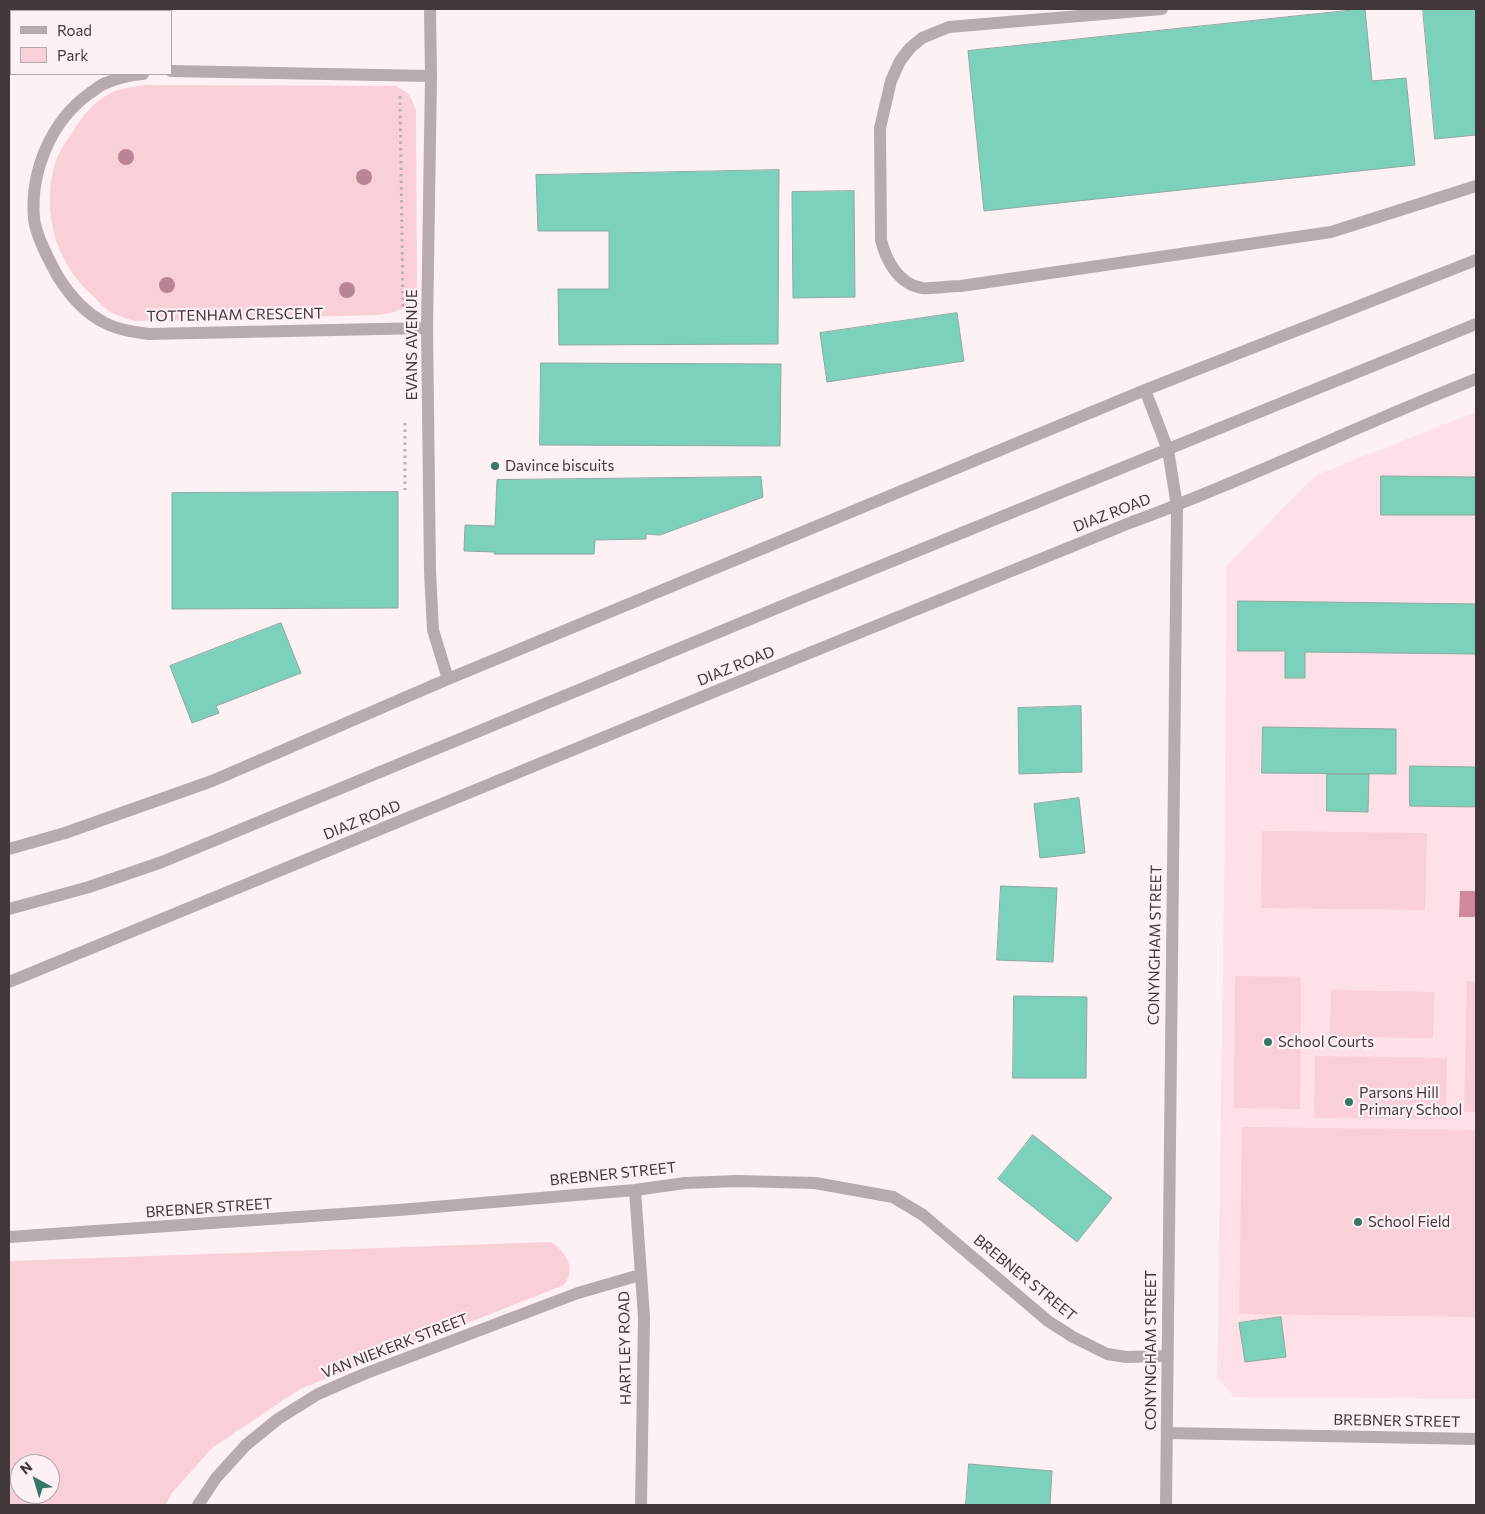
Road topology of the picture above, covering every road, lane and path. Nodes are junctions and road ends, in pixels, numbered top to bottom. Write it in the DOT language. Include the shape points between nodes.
graph roads {
  1 [pos="430,9"];
  2 [pos="1162,9"];
  3 [pos="172,70"];
  4 [pos="131,75"];
  5 [pos="400,75"];
  6 [pos="431,76"];
  7 [pos="1476,186"];
  8 [pos="1476,260"];
  9 [pos="1476,324"];
  10 [pos="404,328"];
  11 [pos="427,328"];
  12 [pos="1476,379"];
  13 [pos="1145,390"];
  14 [pos="404,414"];
  15 [pos="1168,450"];
  16 [pos="405,490"];
  17 [pos="1177,506"];
  18 [pos="448,679"];
  19 [pos="9,849"];
  20 [pos="9,909"];
  21 [pos="9,982"];
  22 [pos="635,1190"];
  23 [pos="9,1237"];
  24 [pos="640,1275"];
  25 [pos="1167,1356"];
  26 [pos="1167,1434"];
  27 [pos="1476,1439"];
  28 [pos="198,1505"];
  29 [pos="641,1505"];
  30 [pos="1166,1505"];
  1 -- 6 [label="street, EVANS AVENUE"];
  2 -- 7 [label="street" via="949,27 922,38 910,48 891,81 880,128 881,240 894,270 908,283 922,288 961,286 1162,257 1331,232"];
  3 -- 5 [label="street"];
  4 -- 10 [label="street, TOTTENHAM CRESCENT" via="104,83 78,102 60,122 41,158 34,193 34,221 46,255 64,285 86,309 122,330 149,334"];
  5 -- 6 [label="street"];
  5 -- 10 [label="path"];
  6 -- 11 [label="street, EVANS AVENUE"];
  8 -- 13 [label="street"];
  9 -- 15 [label="street"];
  10 -- 11 [label="street, TOTTENHAM CRESCENT"];
  11 -- 18 [label="street, EVANS AVENUE" via="433,630"];
  12 -- 17 [label="street, DIAZ ROAD"];
  13 -- 15 [label="street, CONYNGHAM STREET"];
  13 -- 18 [label="street"];
  14 -- 16 [label="path"];
  15 -- 17 [label="street, CONYNGHAM STREET"];
  15 -- 20 [label="street" via="162,862"];
  17 -- 21 [label="street, DIAZ ROAD" via="747,678"];
  17 -- 25 [label="street, CONYNGHAM STREET"];
  18 -- 19 [label="street" via="212,780 65,833"];
  22 -- 23 [label="street, BREBNER STREET"];
  22 -- 24 [label="street, HARTLEY ROAD"];
  22 -- 25 [label="street, BREBNER STREET" via="685,1183 814,1183 893,1197 924,1215 1048,1321 1073,1337 1108,1354"];
  24 -- 28 [label="street, VAN NIEKERK STREET" via="578,1292 318,1394 278,1419 246,1445 216,1478"];
  24 -- 29 [label="street, HARTLEY ROAD" via="644,1317"];
  25 -- 26 [label="street, CONYNGHAM STREET"];
  26 -- 27 [label="street, BREBNER STREET"];
  26 -- 30 [label="street, CONYNGHAM STREET"];
}
